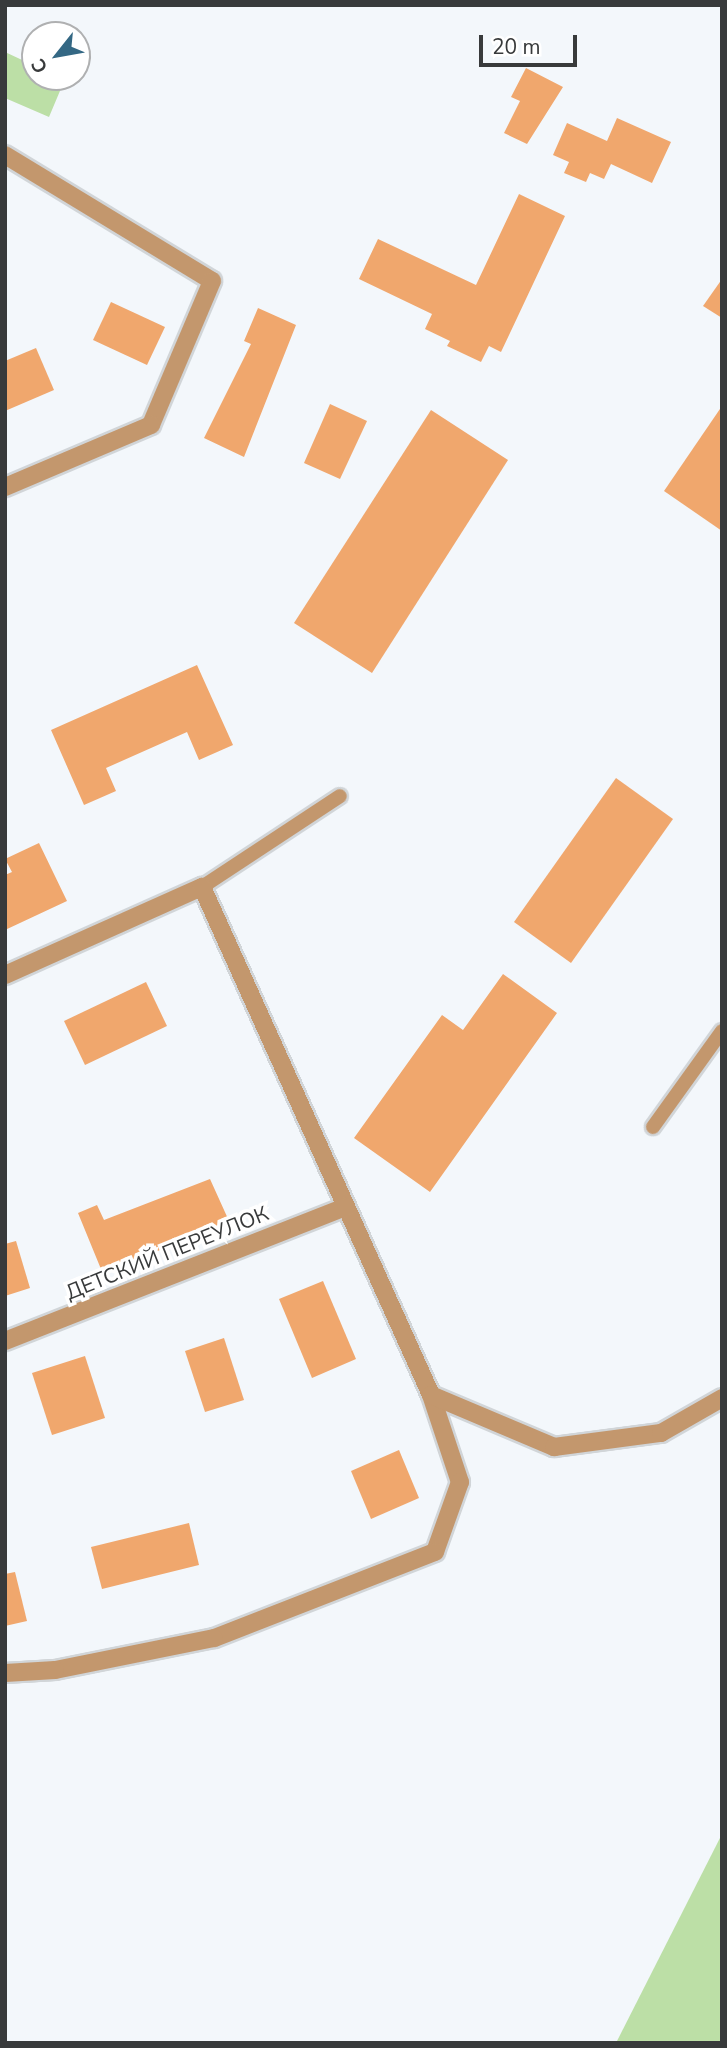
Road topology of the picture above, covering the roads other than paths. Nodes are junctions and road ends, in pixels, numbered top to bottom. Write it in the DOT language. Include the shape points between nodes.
graph roads {
  1 [pos="5,155"];
  2 [pos="5,487"];
  3 [pos="340,796"];
  4 [pos="202,887"];
  5 [pos="5,975"];
  6 [pos="722,1031"];
  7 [pos="653,1128"];
  8 [pos="346,1207"];
  9 [pos="5,1341"];
  10 [pos="430,1395"];
  11 [pos="722,1398"];
  12 [pos="5,1673"];
  1 -- 2 [label="street" via="212,281 151,425"];
  3 -- 4 [label="lane"];
  4 -- 5 [label="street"];
  4 -- 8 [label="street"];
  6 -- 7 [label="lane"];
  8 -- 9 [label="street, ДЕТСКИЙ ПЕРЕУЛОК"];
  8 -- 10 [label="street"];
  10 -- 11 [label="street" via="554,1447 661,1433"];
  10 -- 12 [label="street" via="460,1482 435,1552 214,1638 55,1670"];
}
